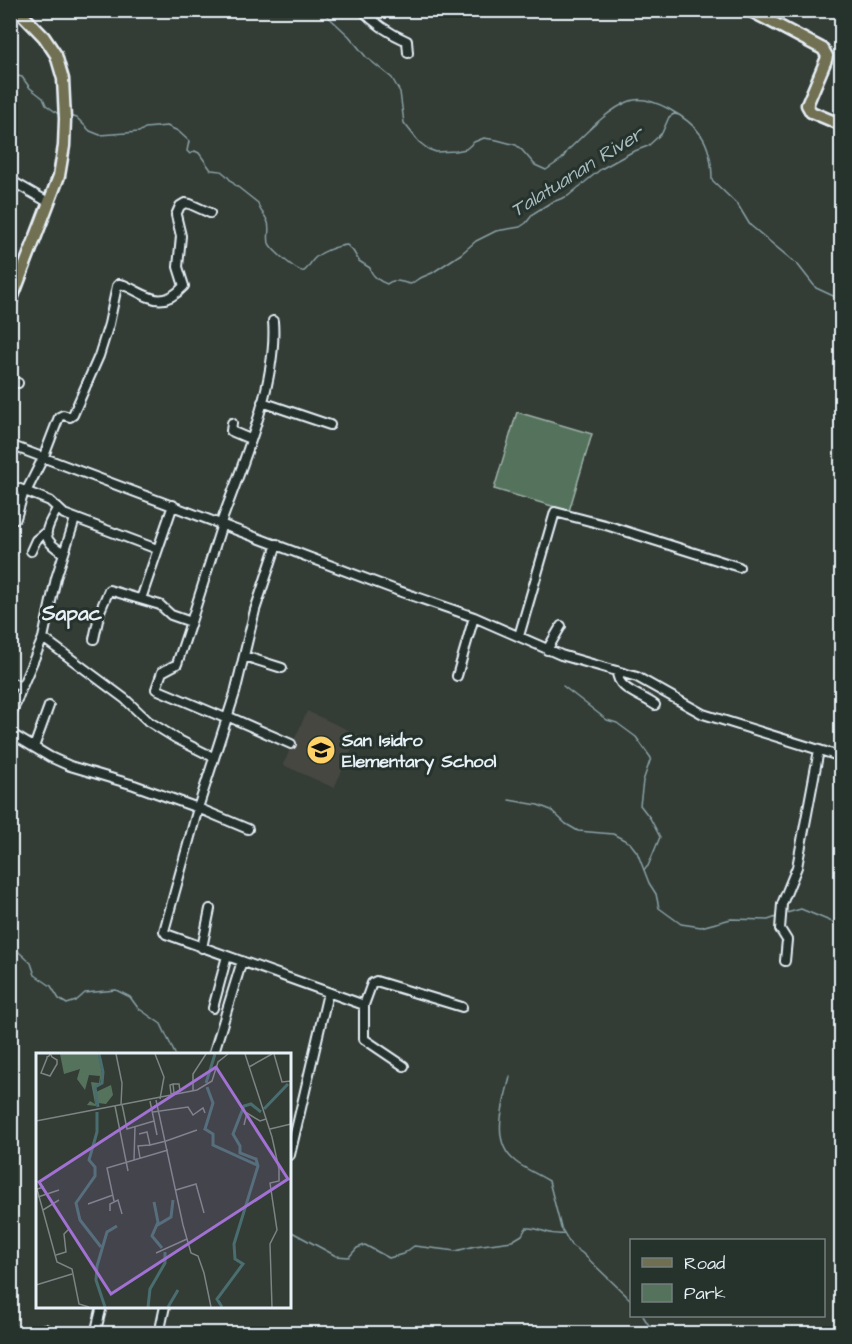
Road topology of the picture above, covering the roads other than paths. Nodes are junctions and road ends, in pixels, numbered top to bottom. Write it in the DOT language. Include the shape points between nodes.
graph roads {
  1 [pos="18,10"];
  2 [pos="363,10"];
  3 [pos="749,10"];
  4 [pos="408,53"];
  5 [pos="842,125"];
  6 [pos="10,180"];
  7 [pos="48,202"];
  8 [pos="210,213"];
  9 [pos="10,304"];
  10 [pos="273,321"];
  11 [pos="262,402"];
  12 [pos="232,423"];
  13 [pos="330,425"];
  14 [pos="250,439"];
  15 [pos="10,445"];
  16 [pos="44,456"];
  17 [pos="10,485"];
  18 [pos="25,491"];
  19 [pos="173,505"];
  20 [pos="57,509"];
  21 [pos="16,518"];
  22 [pos="75,519"];
  23 [pos="221,523"];
  24 [pos="46,532"];
  25 [pos="277,544"];
  26 [pos="157,549"];
  27 [pos="31,551"];
  28 [pos="64,553"];
  29 [pos="739,567"];
  30 [pos="141,599"];
  31 [pos="474,617"];
  32 [pos="191,622"];
  33 [pos="561,626"];
  34 [pos="519,636"];
  35 [pos="44,638"];
  36 [pos="94,639"];
  37 [pos="547,650"];
  38 [pos="244,656"];
  39 [pos="282,668"];
  40 [pos="617,671"];
  41 [pos="458,676"];
  42 [pos="10,682"];
  43 [pos="22,687"];
  44 [pos="655,705"];
  45 [pos="49,706"];
  46 [pos="226,717"];
  47 [pos="10,718"];
  48 [pos="10,733"];
  49 [pos="291,744"];
  50 [pos="34,747"];
  51 [pos="819,750"];
  52 [pos="213,757"];
  53 [pos="842,758"];
  54 [pos="198,808"];
  55 [pos="248,829"];
  56 [pos="210,909"];
  57 [pos="202,948"];
  58 [pos="227,956"];
  59 [pos="242,961"];
  60 [pos="785,961"];
  61 [pos="328,993"];
  62 [pos="364,1005"];
  63 [pos="462,1007"];
  64 [pos="213,1008"];
  65 [pos="214,1052"];
  66 [pos="404,1066"];
  67 [pos="291,1151"];
  68 [pos="102,1308"];
  69 [pos="165,1308"];
  70 [pos="95,1334"];
  71 [pos="159,1334"];
  1 -- 7 [label="main road" via="56,55 63,79 61,166"];
  2 -- 4 [label="street" via="373,21 407,41"];
  3 -- 5 [label="main road" via="823,50 826,60 807,105 811,112"];
  6 -- 7 [label="street"];
  7 -- 9 [label="main road"];
  8 -- 16 [label="street" via="185,203 176,215 181,236 178,267 184,286 179,291 165,300 156,300 124,285 117,286 99,356 73,415 60,415"];
  10 -- 11 [label="street" via="273,357"];
  11 -- 13 [label="street"];
  11 -- 14 [label="street"];
  12 -- 14 [label="street" via="231,431"];
  14 -- 23 [label="street"];
  15 -- 16 [label="street"];
  16 -- 18 [label="street"];
  16 -- 19 [label="street"];
  17 -- 18 [label="street"];
  18 -- 20 [label="street" via="50,501"];
  18 -- 21 [label="street"];
  19 -- 23 [label="street"];
  19 -- 26 [label="street"];
  20 -- 22 [label="street"];
  20 -- 24 [label="street"];
  22 -- 26 [label="street"];
  22 -- 28 [label="street"];
  23 -- 25 [label="street"];
  23 -- 32 [label="street"];
  24 -- 27 [label="street"];
  24 -- 28 [label="street" via="50,545"];
  25 -- 31 [label="street"];
  25 -- 38 [label="street"];
  26 -- 30 [label="street"];
  28 -- 35 [label="street"];
  29 -- 34 [label="street" via="555,512"];
  30 -- 32 [label="street"];
  30 -- 36 [label="street" via="109,590"];
  31 -- 34 [label="street"];
  31 -- 41 [label="street"];
  32 -- 46 [label="street" via="177,664 162,672 156,689"];
  33 -- 37 [label="street"];
  34 -- 37 [label="street"];
  35 -- 43 [label="street"];
  35 -- 52 [label="street" via="148,721"];
  37 -- 40 [label="street"];
  38 -- 39 [label="street"];
  38 -- 46 [label="street"];
  40 -- 44 [label="street" via="622,686"];
  40 -- 51 [label="street" via="637,677 703,714"];
  42 -- 43 [label="street"];
  43 -- 47 [label="street"];
  45 -- 50 [label="street"];
  46 -- 49 [label="street"];
  46 -- 52 [label="street"];
  48 -- 50 [label="street"];
  50 -- 54 [label="street" via="70,766"];
  51 -- 53 [label="street"];
  51 -- 60 [label="street" via="796,867 783,900 780,929 787,940"];
  52 -- 54 [label="street"];
  54 -- 55 [label="street"];
  54 -- 57 [label="street" via="164,931"];
  56 -- 57 [label="street"];
  57 -- 58 [label="street"];
  58 -- 59 [label="street"];
  58 -- 64 [label="street"];
  59 -- 61 [label="street"];
  59 -- 65 [label="street"];
  61 -- 62 [label="street"];
  61 -- 67 [label="street"];
  62 -- 63 [label="street" via="370,985 376,981"];
  62 -- 66 [label="street" via="364,1039"];
  68 -- 70 [label="street"];
  69 -- 71 [label="street"];
}
